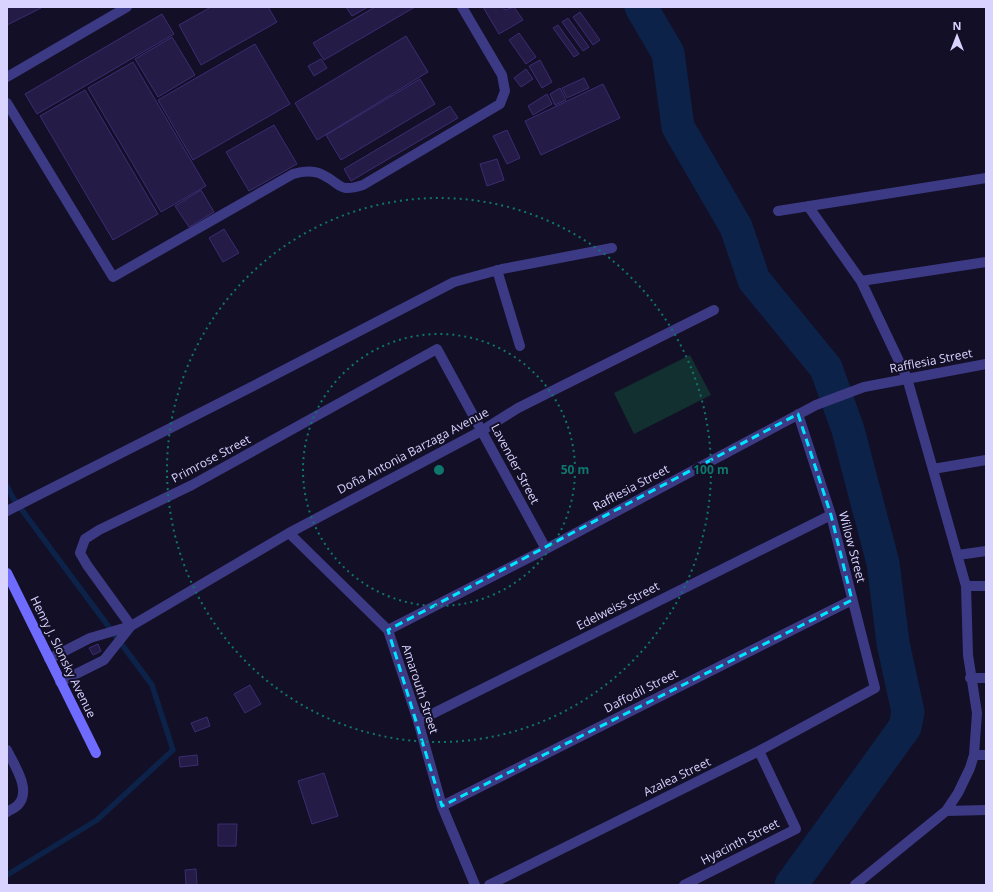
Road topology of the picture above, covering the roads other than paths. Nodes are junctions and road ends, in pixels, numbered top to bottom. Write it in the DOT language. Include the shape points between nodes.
graph roads {
  1 [pos="126,7"];
  2 [pos="462,7"];
  3 [pos="7,77"];
  4 [pos="7,103"];
  5 [pos="986,178"];
  6 [pos="808,206"];
  7 [pos="778,211"];
  8 [pos="612,248"];
  9 [pos="986,262"];
  10 [pos="497,270"];
  11 [pos="860,281"];
  12 [pos="714,310"];
  13 [pos="520,346"];
  14 [pos="437,349"];
  15 [pos="986,364"];
  16 [pos="907,378"];
  17 [pos="798,414"];
  18 [pos="482,430"];
  19 [pos="986,460"];
  20 [pos="933,469"];
  21 [pos="7,511"];
  22 [pos="830,515"];
  23 [pos="289,533"];
  24 [pos="546,549"];
  25 [pos="986,551"];
  26 [pos="958,555"];
  27 [pos="7,573"];
  28 [pos="966,586"];
  29 [pos="986,586"];
  30 [pos="852,600"];
  31 [pos="131,626"];
  32 [pos="388,630"];
  33 [pos="49,659"];
  34 [pos="970,678"];
  35 [pos="986,678"];
  36 [pos="60,682"];
  37 [pos="875,688"];
  38 [pos="418,721"];
  39 [pos="7,750"];
  40 [pos="759,751"];
  41 [pos="96,753"];
  42 [pos="974,755"];
  43 [pos="986,755"];
  44 [pos="442,806"];
  45 [pos="986,810"];
  46 [pos="946,811"];
  47 [pos="7,812"];
  48 [pos="475,885"];
  49 [pos="489,885"];
  50 [pos="684,885"];
  51 [pos="855,885"];
  1 -- 3 [label="street"];
  2 -- 4 [label="street" via="502,76 505,91 500,104 363,185 342,187 318,172 293,174 113,277"];
  5 -- 6 [label="street"];
  6 -- 7 [label="street"];
  6 -- 11 [label="street"];
  8 -- 10 [label="street"];
  9 -- 11 [label="street"];
  10 -- 13 [label="street"];
  10 -- 21 [label="street" via="454,282"];
  11 -- 16 [label="street"];
  12 -- 18 [label="street, Doña Antonia Barzaga Avenue" via="518,408"];
  14 -- 18 [label="street, Lavender Street"];
  14 -- 31 [label="street, Primrose Street" via="192,485 85,539 80,554"];
  15 -- 16 [label="street, Rafflesia Street"];
  16 -- 17 [label="street, Rafflesia Street" via="864,387"];
  16 -- 20 [label="street"];
  17 -- 22 [label="street, Willow Street"];
  17 -- 24 [label="street, Rafflesia Street"];
  18 -- 23 [label="street, Doña Antonia Barzaga Avenue"];
  18 -- 24 [label="street, Lavender Street"];
  19 -- 20 [label="street"];
  20 -- 26 [label="street"];
  22 -- 30 [label="street, Willow Street"];
  22 -- 38 [label="street, Edelweiss Street"];
  23 -- 31 [label="street, Doña Antonia Barzaga Avenue"];
  23 -- 32 [label="street, Amarouth Street"];
  24 -- 32 [label="street, Rafflesia Street"];
  25 -- 26 [label="street"];
  26 -- 28 [label="street"];
  27 -- 33 [label="street, Henry J. Slonsky Avenue"];
  28 -- 29 [label="street"];
  28 -- 34 [label="street"];
  30 -- 37 [label="street, Willow Street"];
  30 -- 44 [label="street, Daffodil Street"];
  31 -- 33 [label="street, Doña Antonia Barzaga Avenue" via="90,638"];
  31 -- 36 [label="street, Doña Antonia Barzaga Avenue" via="104,660"];
  32 -- 38 [label="street, Amarouth Street"];
  33 -- 36 [label="street, Henry J. Slonsky Avenue"];
  34 -- 35 [label="street"];
  34 -- 42 [label="street" via="977,713"];
  36 -- 41 [label="street, Henry J. Slonsky Avenue"];
  37 -- 40 [label="street, Azalea Street"];
  38 -- 44 [label="street, Amarouth Street"];
  39 -- 47 [label="street" via="23,783 23,796 18,805"];
  40 -- 49 [label="street, Azalea Street"];
  40 -- 50 [label="street, Hyacinth Street" via="796,829"];
  42 -- 43 [label="street"];
  42 -- 46 [label="street" via="958,793"];
  44 -- 48 [label="street, Amarouth Street"];
  45 -- 46 [label="street"];
  46 -- 51 [label="street"];
}
